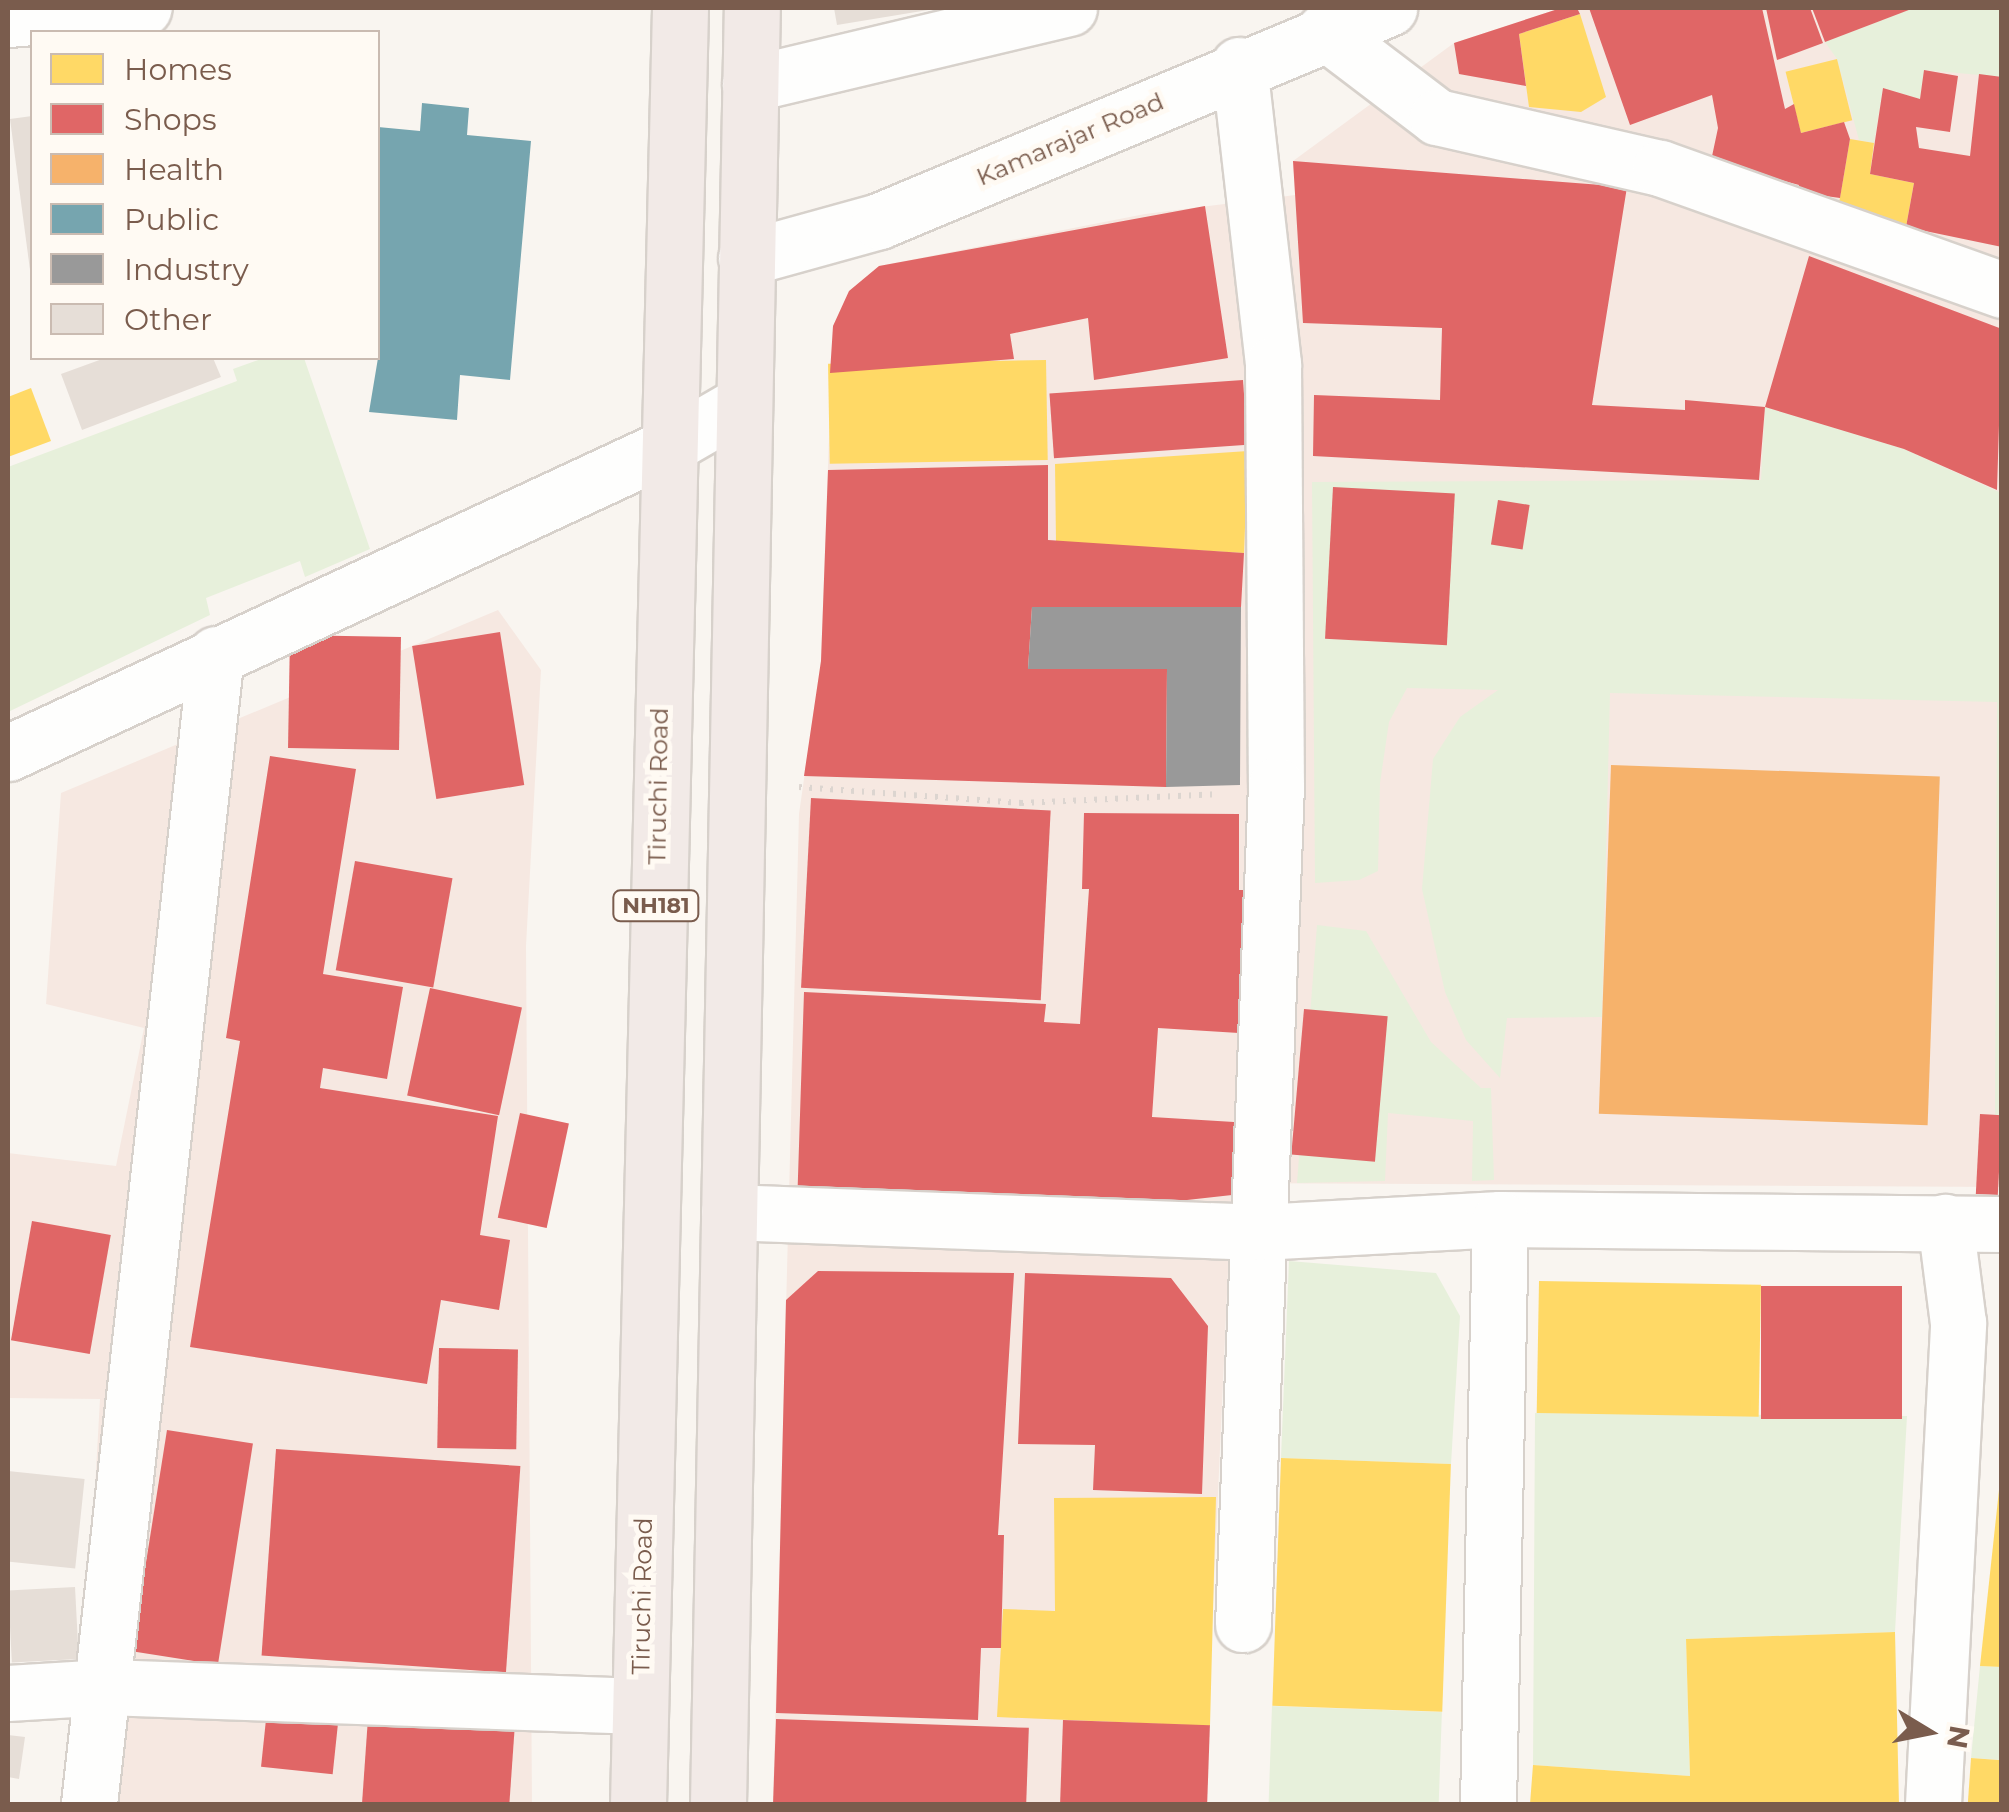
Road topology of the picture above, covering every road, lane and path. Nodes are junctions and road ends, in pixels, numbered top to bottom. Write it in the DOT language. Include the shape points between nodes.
graph roads {
  1 [pos="144,8"];
  2 [pos="680,8"];
  3 [pos="752,8"];
  4 [pos="1069,8"];
  5 [pos="1389,8"];
  6 [pos="8,19"];
  7 [pos="1324,31"];
  8 [pos="1238,66"];
  9 [pos="750,84"];
  10 [pos="746,258"];
  11 [pos="2002,290"];
  12 [pos="743,403"];
  13 [pos="665,448"];
  14 [pos="216,654"];
  15 [pos="8,753"];
  16 [pos="736,785"];
  17 [pos="1276,785"];
  18 [pos="730,1212"];
  19 [pos="1500,1219"];
  20 [pos="1945,1222"];
  21 [pos="2002,1224"];
  22 [pos="1260,1232"];
  23 [pos="1243,1624"];
  24 [pos="106,1687"];
  25 [pos="8,1692"];
  26 [pos="640,1706"];
  27 [pos="89,1804"];
  28 [pos="638,1804"];
  29 [pos="718,1804"];
  30 [pos="1488,1804"];
  31 [pos="1932,1804"];
  1 -- 6 [label="street"];
  2 -- 13 [label="highway, Tiruchi Road / NH181" via="678,300"];
  3 -- 9 [label="highway, NH181"];
  4 -- 9 [label="street"];
  5 -- 7 [label="street, Kamarajar Road"];
  7 -- 8 [label="street, Kamarajar Road"];
  7 -- 11 [label="street" via="1437,116 1660,168"];
  8 -- 10 [label="street, Kamarajar Road" via="879,221"];
  8 -- 17 [label="street" via="1273,364"];
  9 -- 10 [label="highway, NH181"];
  10 -- 12 [label="highway, NH181"];
  12 -- 13 [label="street"];
  12 -- 16 [label="highway, NH181"];
  13 -- 14 [label="street"];
  13 -- 26 [label="highway, Tiruchi Road / NH181"];
  14 -- 15 [label="street"];
  14 -- 24 [label="street"];
  16 -- 17 [label="path" via="1021,803 1242,793"];
  16 -- 18 [label="highway, NH181"];
  17 -- 22 [label="street"];
  18 -- 22 [label="street"];
  18 -- 29 [label="highway, NH181"];
  19 -- 20 [label="street"];
  19 -- 22 [label="street"];
  19 -- 30 [label="street"];
  20 -- 21 [label="street"];
  20 -- 31 [label="street" via="1958,1323"];
  22 -- 23 [label="street"];
  24 -- 25 [label="street"];
  24 -- 26 [label="street"];
  24 -- 27 [label="street"];
  26 -- 28 [label="highway, Tiruchi Road / NH181"];
}
